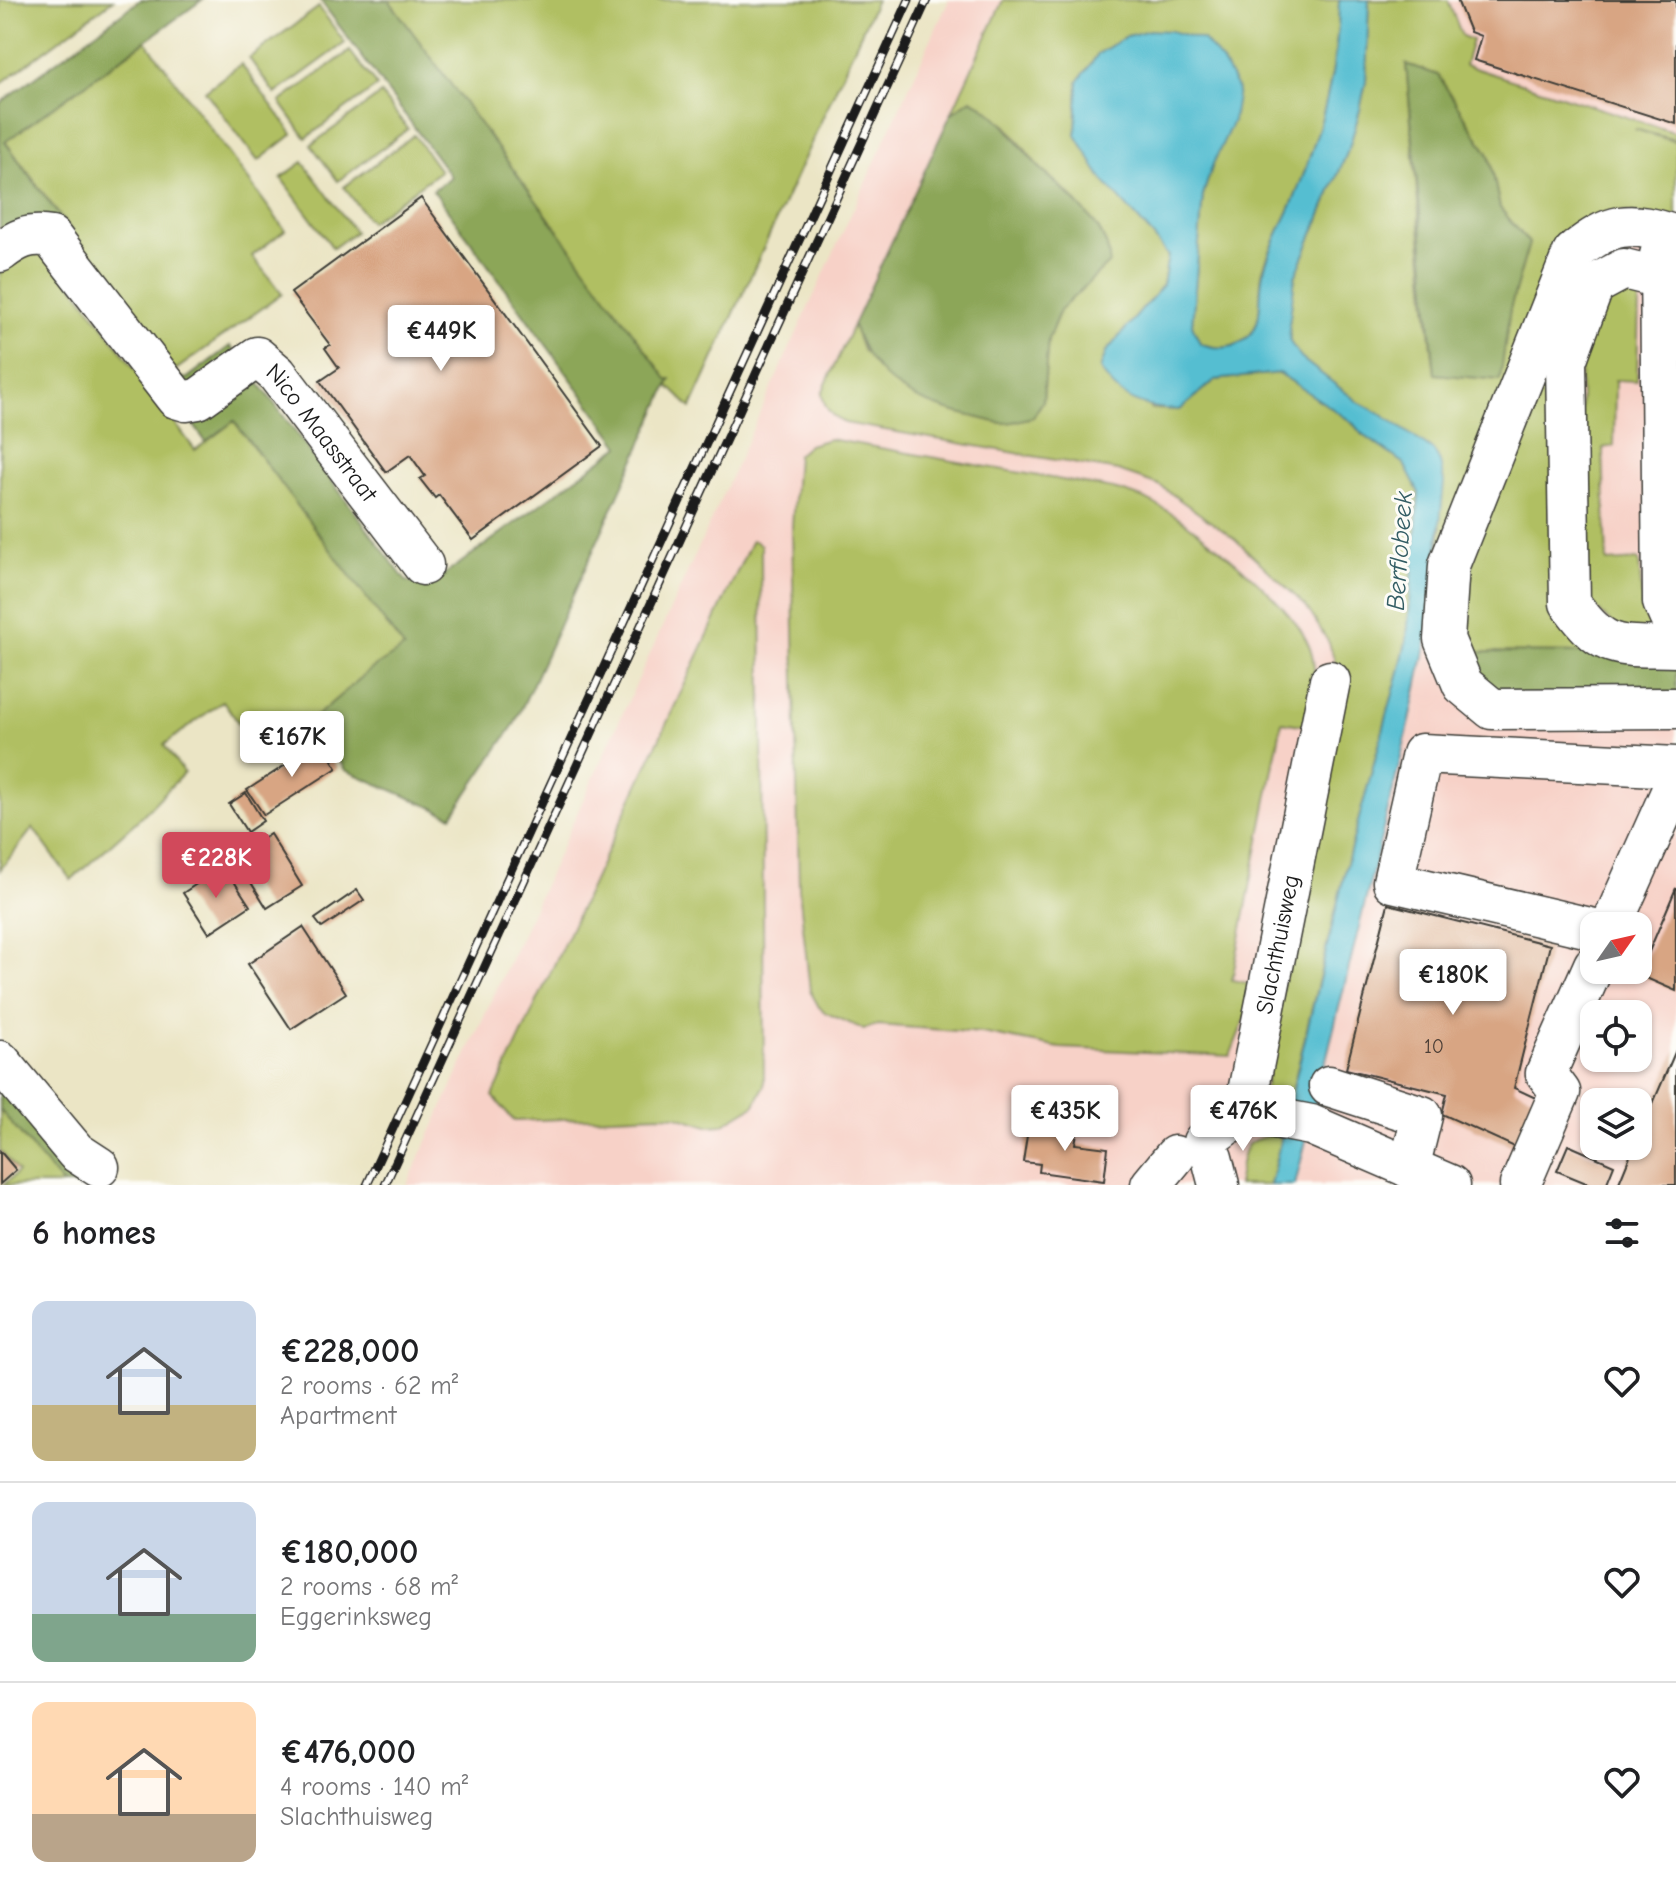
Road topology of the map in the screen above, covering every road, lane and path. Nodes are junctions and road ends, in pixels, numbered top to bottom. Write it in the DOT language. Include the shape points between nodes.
graph roads {
  1 [pos="1669,233"];
  2 [pos="0,252"];
  3 [pos="1668,280"];
  4 [pos="423,565"];
  5 [pos="1676,619"];
  6 [pos="1676,647"];
  7 [pos="1330,681"];
  8 [pos="1676,708"];
  9 [pos="1676,767"];
  10 [pos="1676,781"];
  11 [pos="1617,912"];
  12 [pos="1580,926"];
  13 [pos="1586,984"];
  14 [pos="0,1061"];
  15 [pos="1329,1086"];
  16 [pos="1278,1119"];
  17 [pos="99,1167"];
  18 [pos="1409,1168"];
  19 [pos="1219,1185"];
  20 [pos="1450,1185"];
  21 [pos="1520,1185"];
  1 -- 3 [label="street"];
  1 -- 8 [label="street" via="1624,225 1597,233 1573,253 1449,565 1444,639 1463,685 1492,709"];
  2 -- 4 [label="street, Nico Maasstraat" via="18,239 51,237 176,398 198,399 257,357 277,374"];
  3 -- 5 [label="street" via="1663,602"];
  3 -- 6 [label="street" via="1624,269 1594,285 1566,361 1570,603 1588,629 1616,645"];
  7 -- 16 [label="street, Slachthuisweg"];
  9 -- 12 [label="street" via="1422,754 1393,882"];
  10 -- 11 [label="street"];
  13 -- 21 [label="street" via="1546,1073 1560,1092"];
  14 -- 17 [label="street" via="76,1152"];
  15 -- 18 [label="street" via="1422,1116"];
  16 -- 18 [label="street"];
  16 -- 19 [label="street" via="1203,1142"];
  18 -- 20 [label="street"];
}
